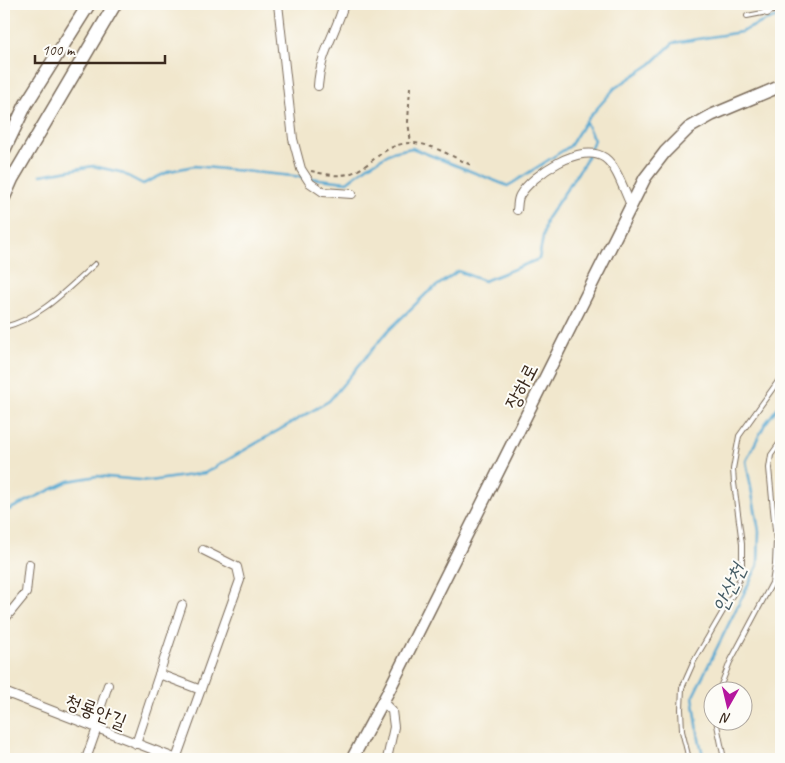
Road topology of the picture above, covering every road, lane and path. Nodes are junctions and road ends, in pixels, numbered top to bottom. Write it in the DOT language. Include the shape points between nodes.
graph roads {
  1 [pos="89,4"];
  2 [pos="115,4"];
  3 [pos="278,4"];
  4 [pos="344,4"];
  5 [pos="781,7"];
  6 [pos="769,9"];
  7 [pos="747,16"];
  8 [pos="318,86"];
  9 [pos="781,86"];
  10 [pos="410,87"];
  11 [pos="411,143"];
  12 [pos="4,150"];
  13 [pos="471,165"];
  14 [pos="302,170"];
  15 [pos="352,194"];
  16 [pos="4,197"];
  17 [pos="631,205"];
  18 [pos="517,210"];
  19 [pos="95,264"];
  20 [pos="4,327"];
  21 [pos="781,377"];
  22 [pos="781,441"];
  23 [pos="203,550"];
  24 [pos="29,564"];
  25 [pos="182,605"];
  26 [pos="4,620"];
  27 [pos="159,674"];
  28 [pos="723,680"];
  29 [pos="108,685"];
  30 [pos="201,690"];
  31 [pos="4,692"];
  32 [pos="383,702"];
  33 [pos="95,728"];
  34 [pos="718,730"];
  35 [pos="136,744"];
  36 [pos="86,759"];
  37 [pos="176,759"];
  38 [pos="352,759"];
  39 [pos="387,759"];
  40 [pos="689,759"];
  41 [pos="724,759"];
  1 -- 12 [label="main road" via="26,104"];
  2 -- 16 [label="main road"];
  3 -- 14 [label="street" via="293,139"];
  4 -- 8 [label="street" via="326,46"];
  5 -- 6 [label="lane"];
  6 -- 7 [label="lane"];
  9 -- 17 [label="street, 장하로" via="689,128 664,152"];
  10 -- 11 [label="path" via="408,122"];
  11 -- 13 [label="path"];
  11 -- 14 [label="path" via="395,144 358,170 341,175"];
  14 -- 15 [label="street" via="310,184 323,192"];
  17 -- 18 [label="street" via="606,159 586,153 569,158 530,181 518,197"];
  17 -- 32 [label="street, 장하로"];
  19 -- 20 [label="lane" via="40,310 25,320"];
  21 -- 40 [label="lane" via="739,436 734,484 742,571 736,589 682,688 682,730"];
  22 -- 28 [label="lane" via="771,455 769,468 776,541 772,583"];
  23 -- 30 [label="street" via="236,567 240,580"];
  24 -- 26 [label="street" via="26,593"];
  25 -- 27 [label="street"];
  27 -- 30 [label="street"];
  27 -- 35 [label="street"];
  29 -- 33 [label="street"];
  30 -- 37 [label="street"];
  31 -- 33 [label="street, 청룡안길"];
  32 -- 38 [label="street, 장하로"];
  32 -- 39 [label="street" via="392,711 394,727"];
  33 -- 35 [label="street, 청룡안길"];
  33 -- 36 [label="street"];
  34 -- 41 [label="lane"];
  35 -- 37 [label="street, 청룡안길"];
}
